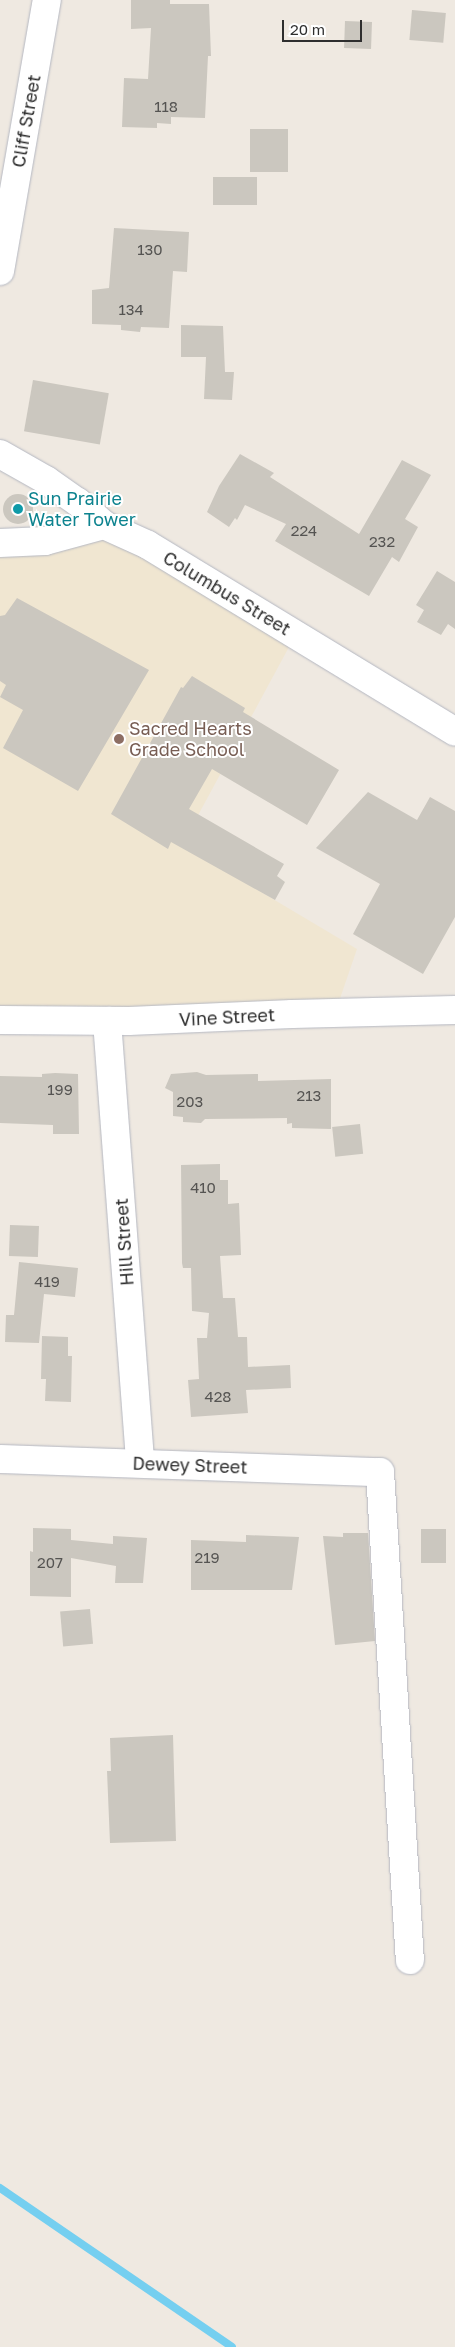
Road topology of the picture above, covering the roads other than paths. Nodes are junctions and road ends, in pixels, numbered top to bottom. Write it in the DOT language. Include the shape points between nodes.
graph roads {
  1 [pos="48,0"];
  2 [pos="0,271"];
  3 [pos="0,454"];
  4 [pos="104,525"];
  5 [pos="0,543"];
  6 [pos="455,732"];
  7 [pos="455,1010"];
  8 [pos="0,1020"];
  9 [pos="107,1021"];
  10 [pos="0,1459"];
  11 [pos="140,1463"];
  12 [pos="410,1960"];
  1 -- 2 [label="street, Cliff Street"];
  3 -- 4 [label="street, Columbus Street" via="46,480"];
  4 -- 5 [label="street" via="45,541"];
  4 -- 6 [label="street, Columbus Street" via="148,545"];
  7 -- 9 [label="street, Vine Street"];
  8 -- 9 [label="street, Vine Street"];
  9 -- 11 [label="street, Hill Street"];
  10 -- 11 [label="street, Dewey Street"];
  11 -- 12 [label="street, Dewey Street" via="380,1472"];
}
